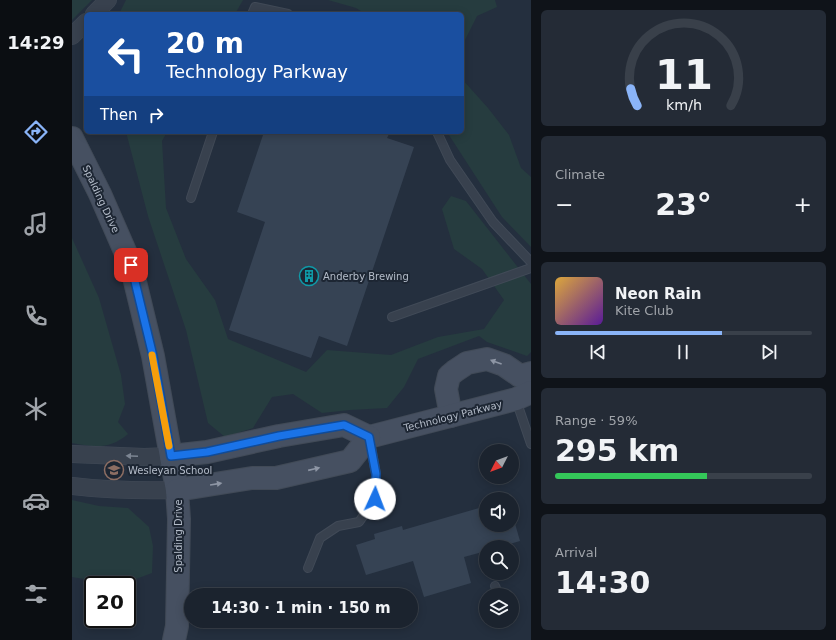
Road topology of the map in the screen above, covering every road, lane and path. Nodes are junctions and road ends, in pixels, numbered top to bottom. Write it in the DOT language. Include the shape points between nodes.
graph roads {
  1 [pos="108,0"];
  2 [pos="96,12"];
  3 [pos="253,12"];
  4 [pos="279,12"];
  5 [pos="84,24"];
  6 [pos="72,36"];
  7 [pos="212,134"];
  8 [pos="438,134"];
  9 [pos="72,138"];
  10 [pos="191,198"];
  11 [pos="531,262"];
  12 [pos="531,268"];
  13 [pos="392,317"];
  14 [pos="531,373"];
  15 [pos="524,396"];
  16 [pos="451,416"];
  17 [pos="371,436"];
  18 [pos="531,444"];
  19 [pos="72,454"];
  20 [pos="171,456"];
  21 [pos="72,486"];
  22 [pos="177,490"];
  23 [pos="308,568"];
  24 [pos="174,640"];
  1 -- 2 [label="street"];
  3 -- 4 [label="lane" via="255,7"];
  5 -- 6 [label="street"];
  7 -- 10 [label="lane"];
  8 -- 11 [label="lane" via="450,160 493,222"];
  9 -- 20 [label="street, Spalding Drive" via="131,265 153,356"];
  12 -- 13 [label="lane"];
  14 -- 16 [label="street, one-way" via="520,376 504,365 487,359 467,363 449,376 446,389"];
  15 -- 16 [label="street, Technology Parkway"];
  15 -- 18 [label="lane"];
  16 -- 17 [label="street, Technology Parkway"];
  17 -- 20 [label="street" via="344,425 207,452"];
  22 -- 17 [label="street, one-way" via="252,478 276,478 350,461"];
  17 -- 23 [label="lane" via="376,474 375,499 359,522 338,526 320,538"];
  20 -- 19 [label="street, one-way"];
  20 -- 22 [label="street, Spalding Drive"];
  21 -- 22 [label="street" via="147,491"];
  22 -- 24 [label="street, Spalding Drive" via="177,626"];
}
